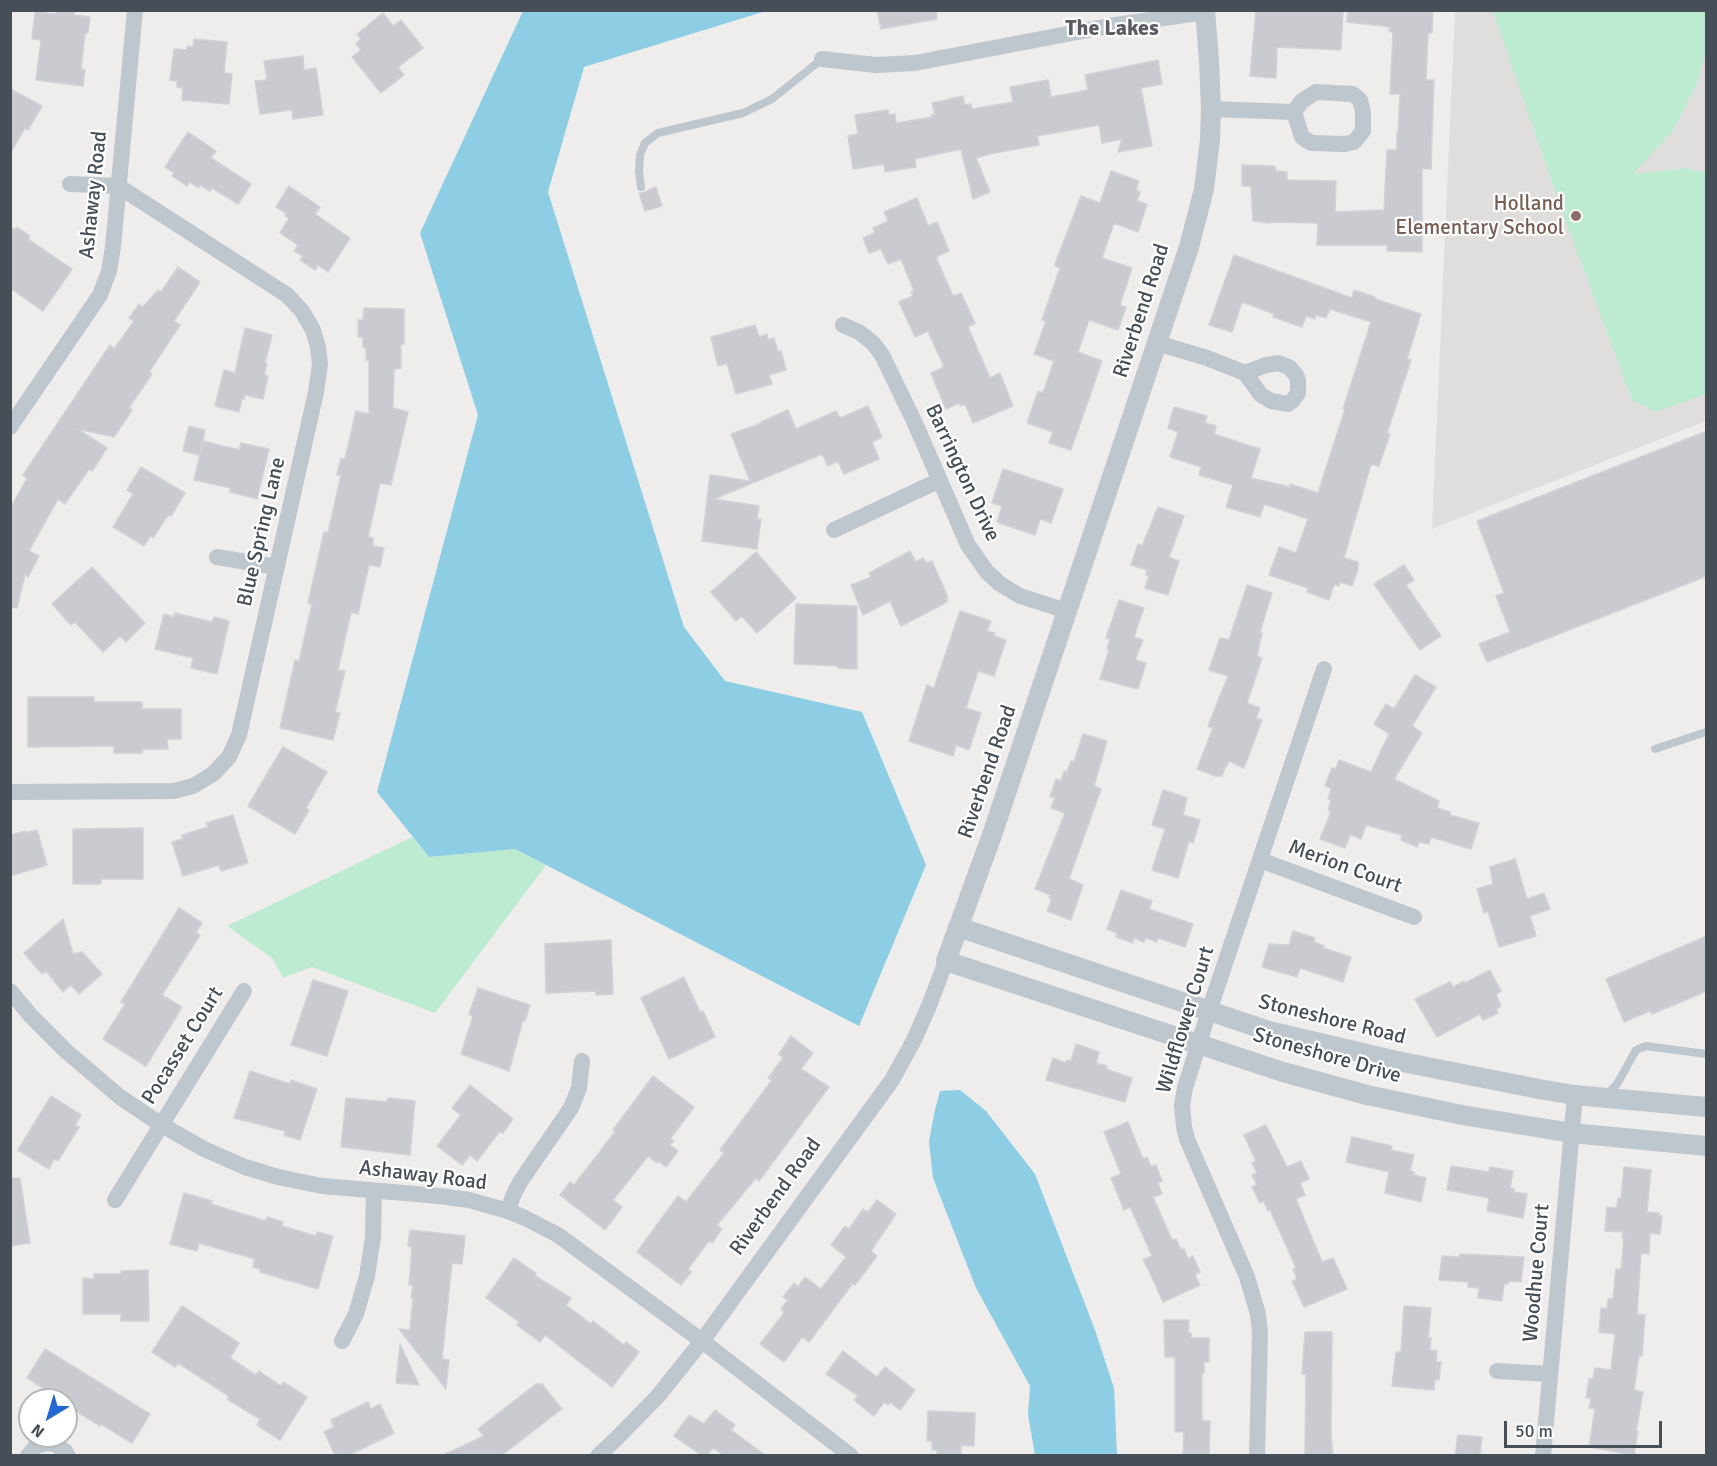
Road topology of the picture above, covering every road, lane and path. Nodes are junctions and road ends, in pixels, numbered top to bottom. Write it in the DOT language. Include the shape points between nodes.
graph roads {
  1 [pos="135,10"];
  2 [pos="1205,11"];
  3 [pos="822,59"];
  4 [pos="1211,110"];
  5 [pos="1294,112"];
  6 [pos="70,184"];
  7 [pos="118,186"];
  8 [pos="641,187"];
  9 [pos="843,325"];
  10 [pos="1157,344"];
  11 [pos="1245,373"];
  12 [pos="10,427"];
  13 [pos="940,480"];
  14 [pos="834,530"];
  15 [pos="217,557"];
  16 [pos="277,567"];
  17 [pos="1067,611"];
  18 [pos="1324,669"];
  19 [pos="1707,732"];
  20 [pos="1655,749"];
  21 [pos="10,792"];
  22 [pos="1260,860"];
  23 [pos="1414,917"];
  24 [pos="958,927"];
  25 [pos="946,961"];
  26 [pos="10,991"];
  27 [pos="244,991"];
  28 [pos="1209,1011"];
  29 [pos="1199,1043"];
  30 [pos="1707,1054"];
  31 [pos="582,1061"];
  32 [pos="1575,1095"];
  33 [pos="1707,1107"];
  34 [pos="160,1124"];
  35 [pos="1572,1133"];
  36 [pos="1707,1146"];
  37 [pos="374,1191"];
  38 [pos="115,1200"];
  39 [pos="508,1211"];
  40 [pos="342,1341"];
  41 [pos="702,1341"];
  42 [pos="1497,1371"];
  43 [pos="1550,1374"];
  44 [pos="28,1455"];
  45 [pos="68,1455"];
  46 [pos="598,1455"];
  47 [pos="851,1455"];
  48 [pos="1257,1455"];
  49 [pos="1543,1455"];
  1 -- 7 [label="street, Ashaway Road"];
  2 -- 3 [label="street" via="915,63 876,65"];
  2 -- 4 [label="street, Riverbend Road"];
  3 -- 8 [label="lane" via="772,99 742,113 658,133 645,143 640,155"];
  4 -- 5 [label="street"];
  4 -- 10 [label="street, Riverbend Road" via="1204,189 1190,247"];
  6 -- 7 [label="street"];
  7 -- 12 [label="street, Ashaway Road" via="111,263 100,294"];
  7 -- 16 [label="street, Blue Spring Lane" via="287,295 313,330 320,364 316,392"];
  9 -- 13 [label="street, Barrington Drive" via="859,332 882,355"];
  10 -- 11 [label="street"];
  10 -- 17 [label="street, Riverbend Road"];
  13 -- 14 [label="street"];
  13 -- 17 [label="street, Barrington Drive" via="969,546 987,572 1020,596"];
  15 -- 16 [label="street"];
  16 -- 21 [label="street, Blue Spring Lane" via="238,735 229,757 213,774 193,786 174,791"];
  17 -- 24 [label="street, Riverbend Road"];
  18 -- 22 [label="street, Wildflower Court"];
  19 -- 20 [label="lane"];
  22 -- 23 [label="street, Merion Court"];
  22 -- 28 [label="street, Wildflower Court"];
  24 -- 25 [label="street, Riverbend Road"];
  24 -- 28 [label="street, Stoneshore Road"];
  25 -- 29 [label="street, Stoneshore Drive"];
  25 -- 41 [label="street, Riverbend Road" via="914,1040 892,1080"];
  26 -- 34 [label="street, Ashaway Road" via="66,1051 120,1097"];
  27 -- 34 [label="street, Pocasset Court"];
  28 -- 29 [label="street, Wildflower Court"];
  28 -- 32 [label="street, Stoneshore Road" via="1269,1031 1397,1061"];
  29 -- 35 [label="street, Stoneshore Drive" via="1367,1095"];
  29 -- 48 [label="street, Wildflower Court" via="1185,1088 1184,1127 1247,1277 1258,1314"];
  30 -- 32 [label="lane" via="1646,1046 1636,1050 1609,1092"];
  31 -- 39 [label="street" via="572,1108 520,1182"];
  32 -- 33 [label="street, Stoneshore Road"];
  32 -- 35 [label="street, Woodhue Court"];
  34 -- 37 [label="street, Ashaway Road" via="245,1167 322,1186"];
  34 -- 38 [label="street, Pocasset Court"];
  35 -- 36 [label="street, Stoneshore Drive"];
  35 -- 43 [label="street, Woodhue Court"];
  37 -- 39 [label="street, Ashaway Road" via="469,1200"];
  37 -- 40 [label="street" via="367,1276 356,1314"];
  39 -- 41 [label="street, Ashaway Road" via="558,1235"];
  41 -- 46 [label="street, Riverbend Road" via="658,1396"];
  41 -- 47 [label="street, Ashaway Road"];
  42 -- 43 [label="street"];
  43 -- 49 [label="street, Woodhue Court"];
  44 -- 45 [label="street" via="36,1446 46,1443 55,1444"];
}
